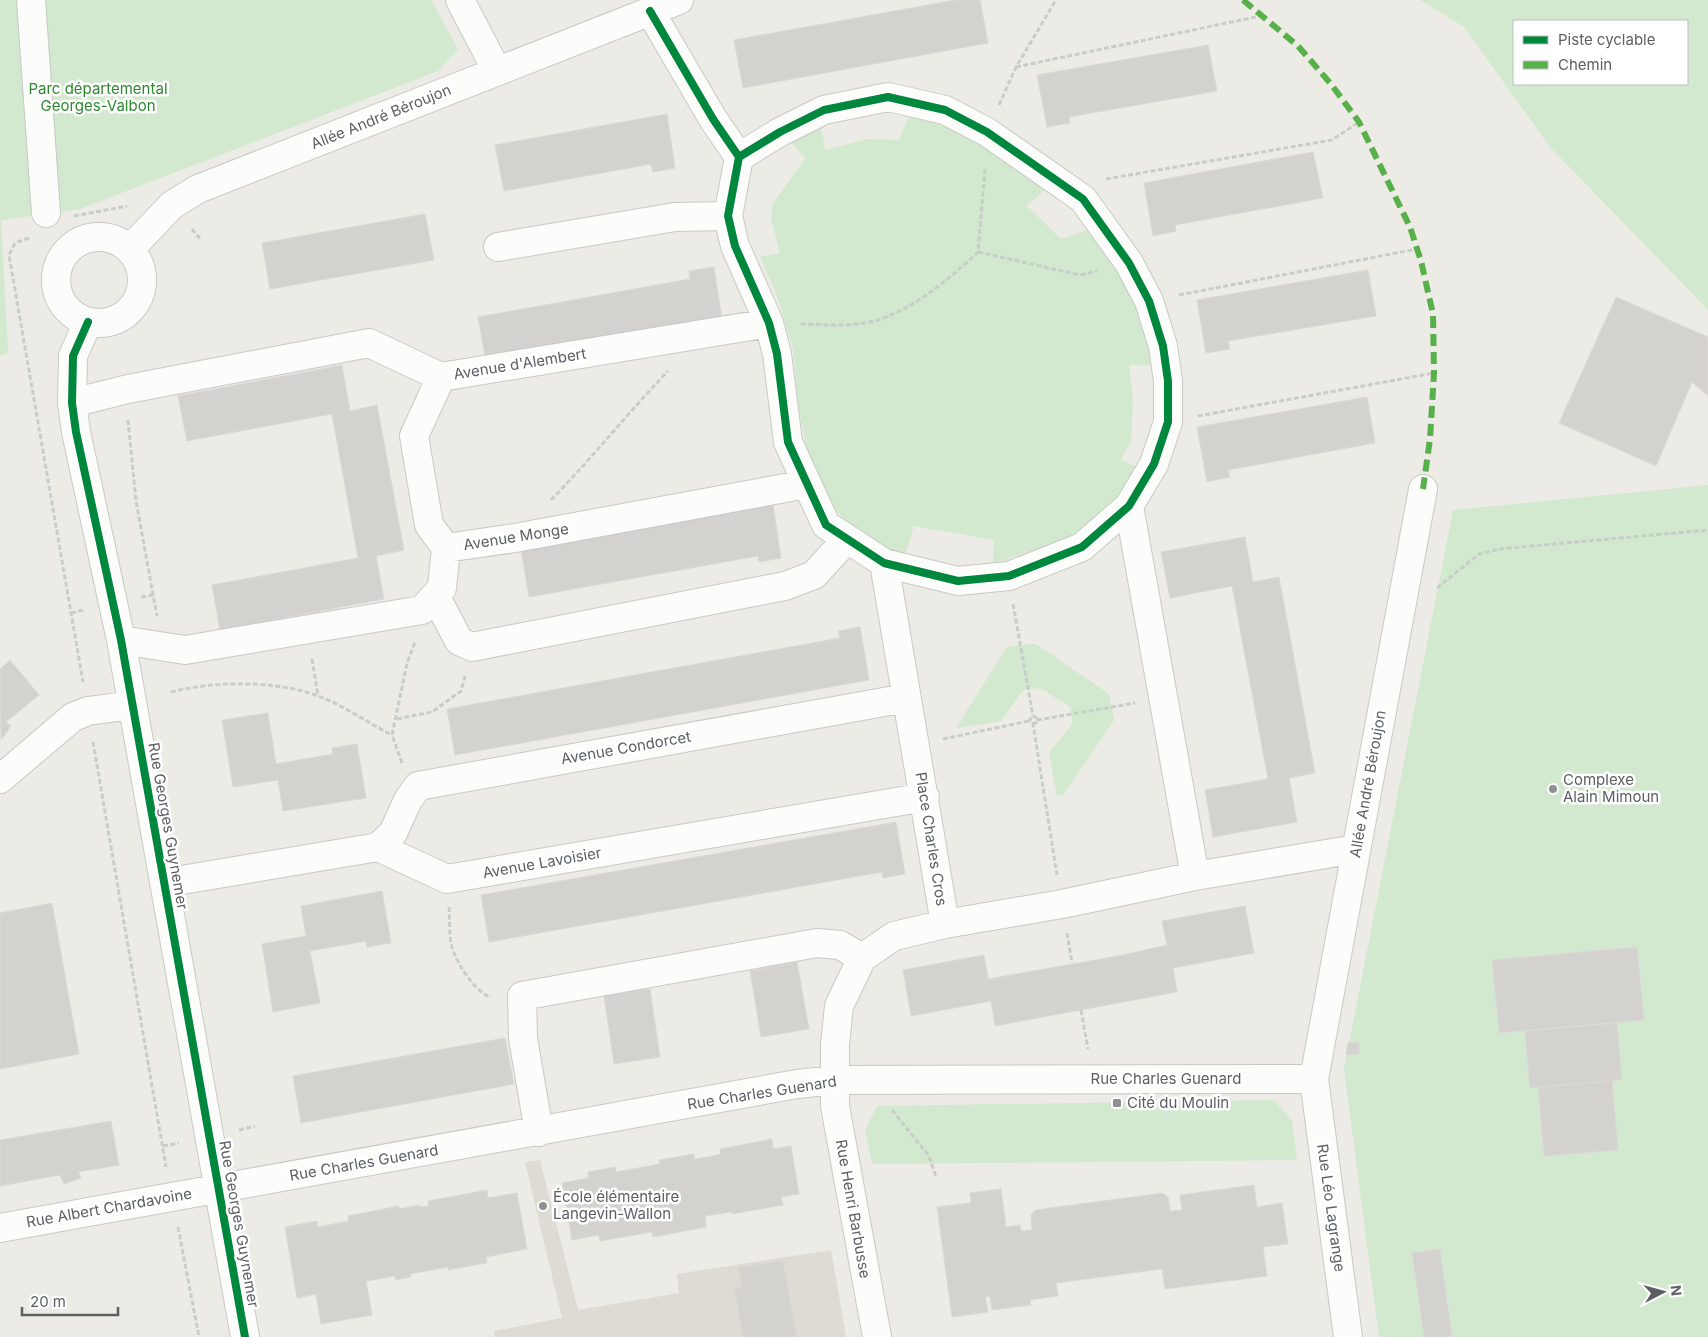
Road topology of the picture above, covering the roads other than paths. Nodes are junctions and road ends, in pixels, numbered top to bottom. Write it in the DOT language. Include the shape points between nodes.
graph roads {
  1 [pos="32,0"];
  2 [pos="460,0"];
  3 [pos="679,0"];
  4 [pos="650,11"];
  5 [pos="497,71"];
  6 [pos="739,157"];
  7 [pos="728,216"];
  8 [pos="40,225"];
  9 [pos="498,247"];
  10 [pos="130,249"];
  11 [pos="88,322"];
  12 [pos="769,323"];
  13 [pos="441,377"];
  14 [pos="72,402"];
  15 [pos="807,484"];
  16 [pos="1423,490"];
  17 [pos="1129,506"];
  18 [pos="847,539"];
  19 [pos="446,548"];
  20 [pos="884,563"];
  21 [pos="429,604"];
  22 [pos="121,640"];
  23 [pos="906,698"];
  24 [pos="132,705"];
  25 [pos="0,779"];
  26 [pos="925,797"];
  27 [pos="378,847"];
  28 [pos="1356,849"];
  29 [pos="1195,876"];
  30 [pos="164,883"];
  31 [pos="945,924"];
  32 [pos="862,958"];
  33 [pos="1314,1079"];
  34 [pos="834,1080"];
  35 [pos="539,1132"];
  36 [pos="218,1188"];
  37 [pos="0,1228"];
  38 [pos="245,1337"];
  39 [pos="877,1337"];
  40 [pos="1348,1337"];
  1 -- 8 [label="street"];
  2 -- 5 [label="street"];
  3 -- 4 [label="street, Allée André Béroujon"];
  4 -- 5 [label="street, Allée André Béroujon"];
  4 -- 6 [label="street"];
  5 -- 10 [label="street, Allée André Béroujon" via="198,189 172,206"];
  6 -- 7 [label="street"];
  6 -- 17 [label="street" via="824,110 888,97 945,110 987,132 1083,199 1129,263 1149,301 1163,346 1168,380 1168,422 1154,464"];
  7 -- 9 [label="street" via="675,217"];
  7 -- 12 [label="street" via="734,246"];
  10 -- 11 [label="street" via="142,278 140,294 132,308 119,318 104,323"];
  10 -- 11 [label="street" via="115,240 97,237 80,241 66,251 57,266 56,284 60,301 72,314"];
  11 -- 14 [label="street, Rue Georges Guynemer" via="73,356"];
  12 -- 13 [label="street, Avenue d'Alembert"];
  12 -- 15 [label="street" via="777,354 788,442"];
  13 -- 14 [label="street, Avenue d'Alembert" via="369,343"];
  13 -- 19 [label="street" via="414,436 429,525"];
  14 -- 22 [label="street, Rue Georges Guynemer"];
  15 -- 18 [label="street" via="826,526"];
  15 -- 19 [label="street, Avenue Monge"];
  16 -- 28 [label="street, Allée André Béroujon"];
  17 -- 20 [label="street" via="1082,547 1009,576 958,581"];
  17 -- 29 [label="street"];
  18 -- 20 [label="street"];
  18 -- 21 [label="street" via="814,575 785,586 472,647 459,641"];
  19 -- 21 [label="street, Avenue Monge" via="442,588"];
  20 -- 23 [label="street, Place Charles Cros"];
  21 -- 22 [label="street" via="308,631 185,650"];
  22 -- 24 [label="street, Rue Georges Guynemer"];
  23 -- 26 [label="street, Place Charles Cros"];
  23 -- 27 [label="street, Avenue Condorcet" via="418,786 393,833"];
  24 -- 25 [label="street" via="88,711 73,717"];
  24 -- 30 [label="street, Rue Georges Guynemer"];
  26 -- 27 [label="street, Avenue Lavoisier" via="447,879"];
  26 -- 31 [label="street, Place Charles Cros"];
  27 -- 30 [label="street"];
  28 -- 29 [label="street, Place Charles Cros"];
  28 -- 33 [label="street, Allée André Béroujon"];
  29 -- 31 [label="street, Place Charles Cros"];
  30 -- 36 [label="street, Rue Georges Guynemer"];
  31 -- 32 [label="street" via="894,936"];
  32 -- 34 [label="street, Rue Henri Barbusse" via="838,1006"];
  32 -- 35 [label="street" via="840,945 818,943 522,996 523,1038"];
  33 -- 34 [label="street, Rue Charles Guenard"];
  33 -- 40 [label="street, Rue Léo Lagrange"];
  34 -- 35 [label="street, Rue Charles Guenard"];
  34 -- 39 [label="street, Rue Henri Barbusse" via="834,1106"];
  35 -- 36 [label="street, Rue Charles Guenard"];
  36 -- 37 [label="street, Rue Albert Chardavoine"];
  36 -- 38 [label="street, Rue Georges Guynemer"];
}
